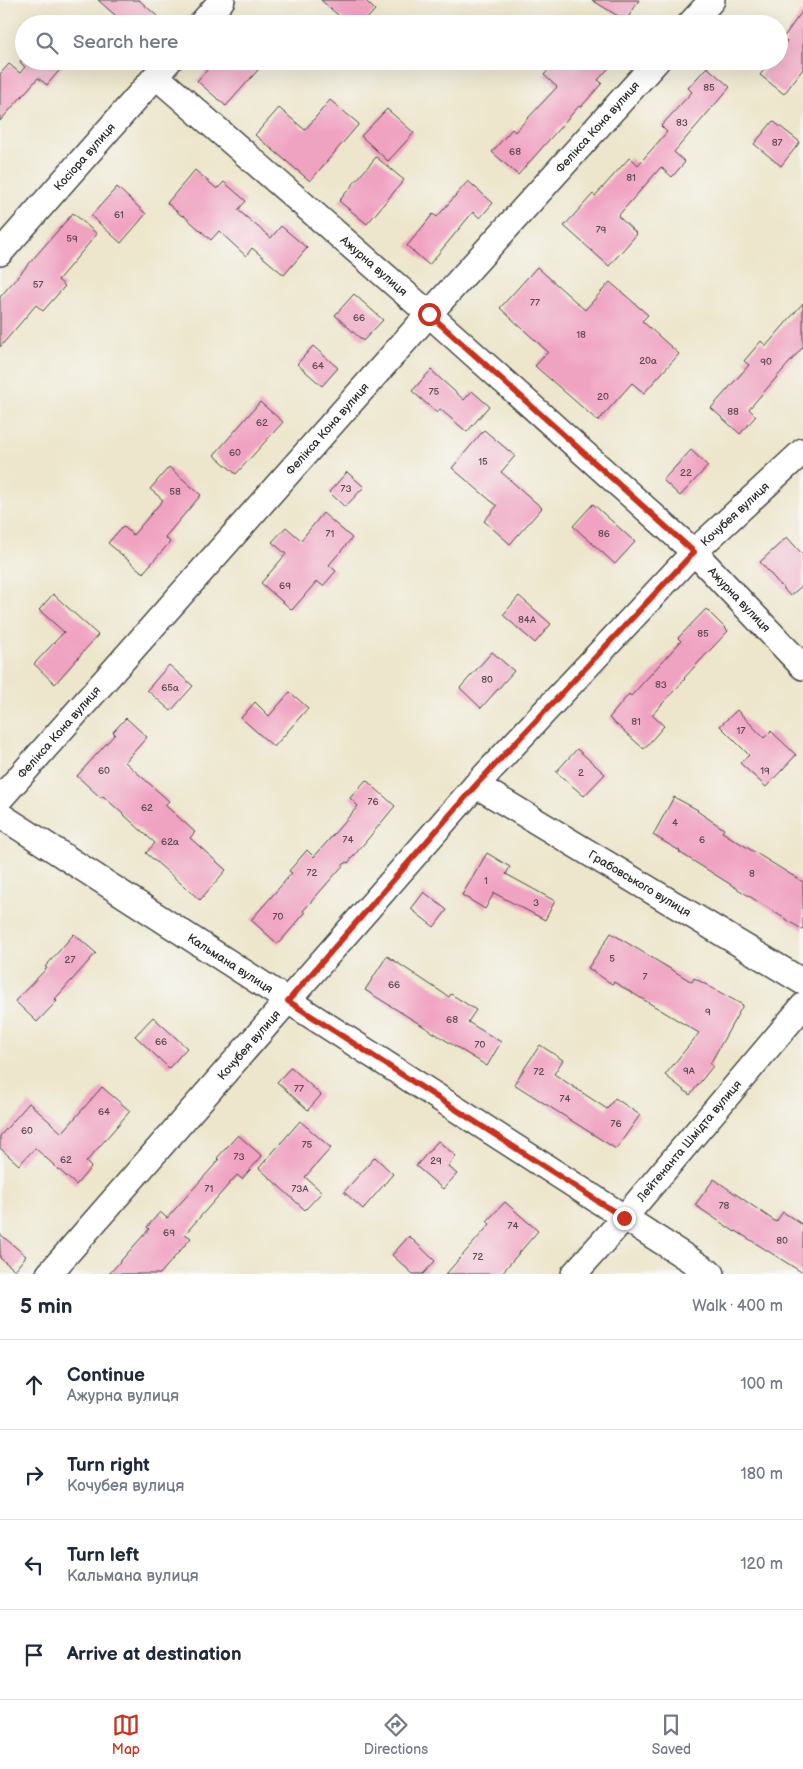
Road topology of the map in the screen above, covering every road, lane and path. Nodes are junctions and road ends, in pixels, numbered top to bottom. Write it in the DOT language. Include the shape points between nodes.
graph roads {
  1 [pos="222,0"];
  2 [pos="712,0"];
  3 [pos="209,15"];
  4 [pos="698,15"];
  5 [pos="161,70"];
  6 [pos="163,70"];
  7 [pos="649,70"];
  8 [pos="0,253"];
  9 [pos="429,314"];
  10 [pos="803,451"];
  11 [pos="694,552"];
  12 [pos="803,667"];
  13 [pos="476,785"];
  14 [pos="0,799"];
  15 [pos="0,815"];
  16 [pos="803,982"];
  17 [pos="288,1001"];
  18 [pos="803,1006"];
  19 [pos="624,1218"];
  20 [pos="49,1274"];
  21 [pos="574,1274"];
  22 [pos="712,1274"];
  1 -- 3 [label="street"];
  2 -- 4 [label="street"];
  5 -- 8 [label="street, Косіора вулиця"];
  6 -- 9 [label="street, Ажурна вулиця"];
  7 -- 9 [label="street, Фелікса Кона вулиця"];
  9 -- 11 [label="street, Ажурна вулиця"];
  9 -- 14 [label="street, Фелікса Кона вулиця"];
  10 -- 11 [label="street, Кочубея вулиця"];
  11 -- 12 [label="street, Ажурна вулиця"];
  11 -- 13 [label="street, Кочубея вулиця"];
  13 -- 16 [label="street, Грабовського вулиця"];
  13 -- 17 [label="street, Кочубея вулиця"];
  15 -- 17 [label="street, Кальмана вулиця"];
  17 -- 19 [label="street, Кальмана вулиця"];
  17 -- 20 [label="street, Кочубея вулиця"];
  18 -- 19 [label="street, Лейтенанта Шмідта вулиця"];
  19 -- 21 [label="street, Лейтенанта Шмідта вулиця"];
  19 -- 22 [label="street, Кальмана вулиця"];
}
